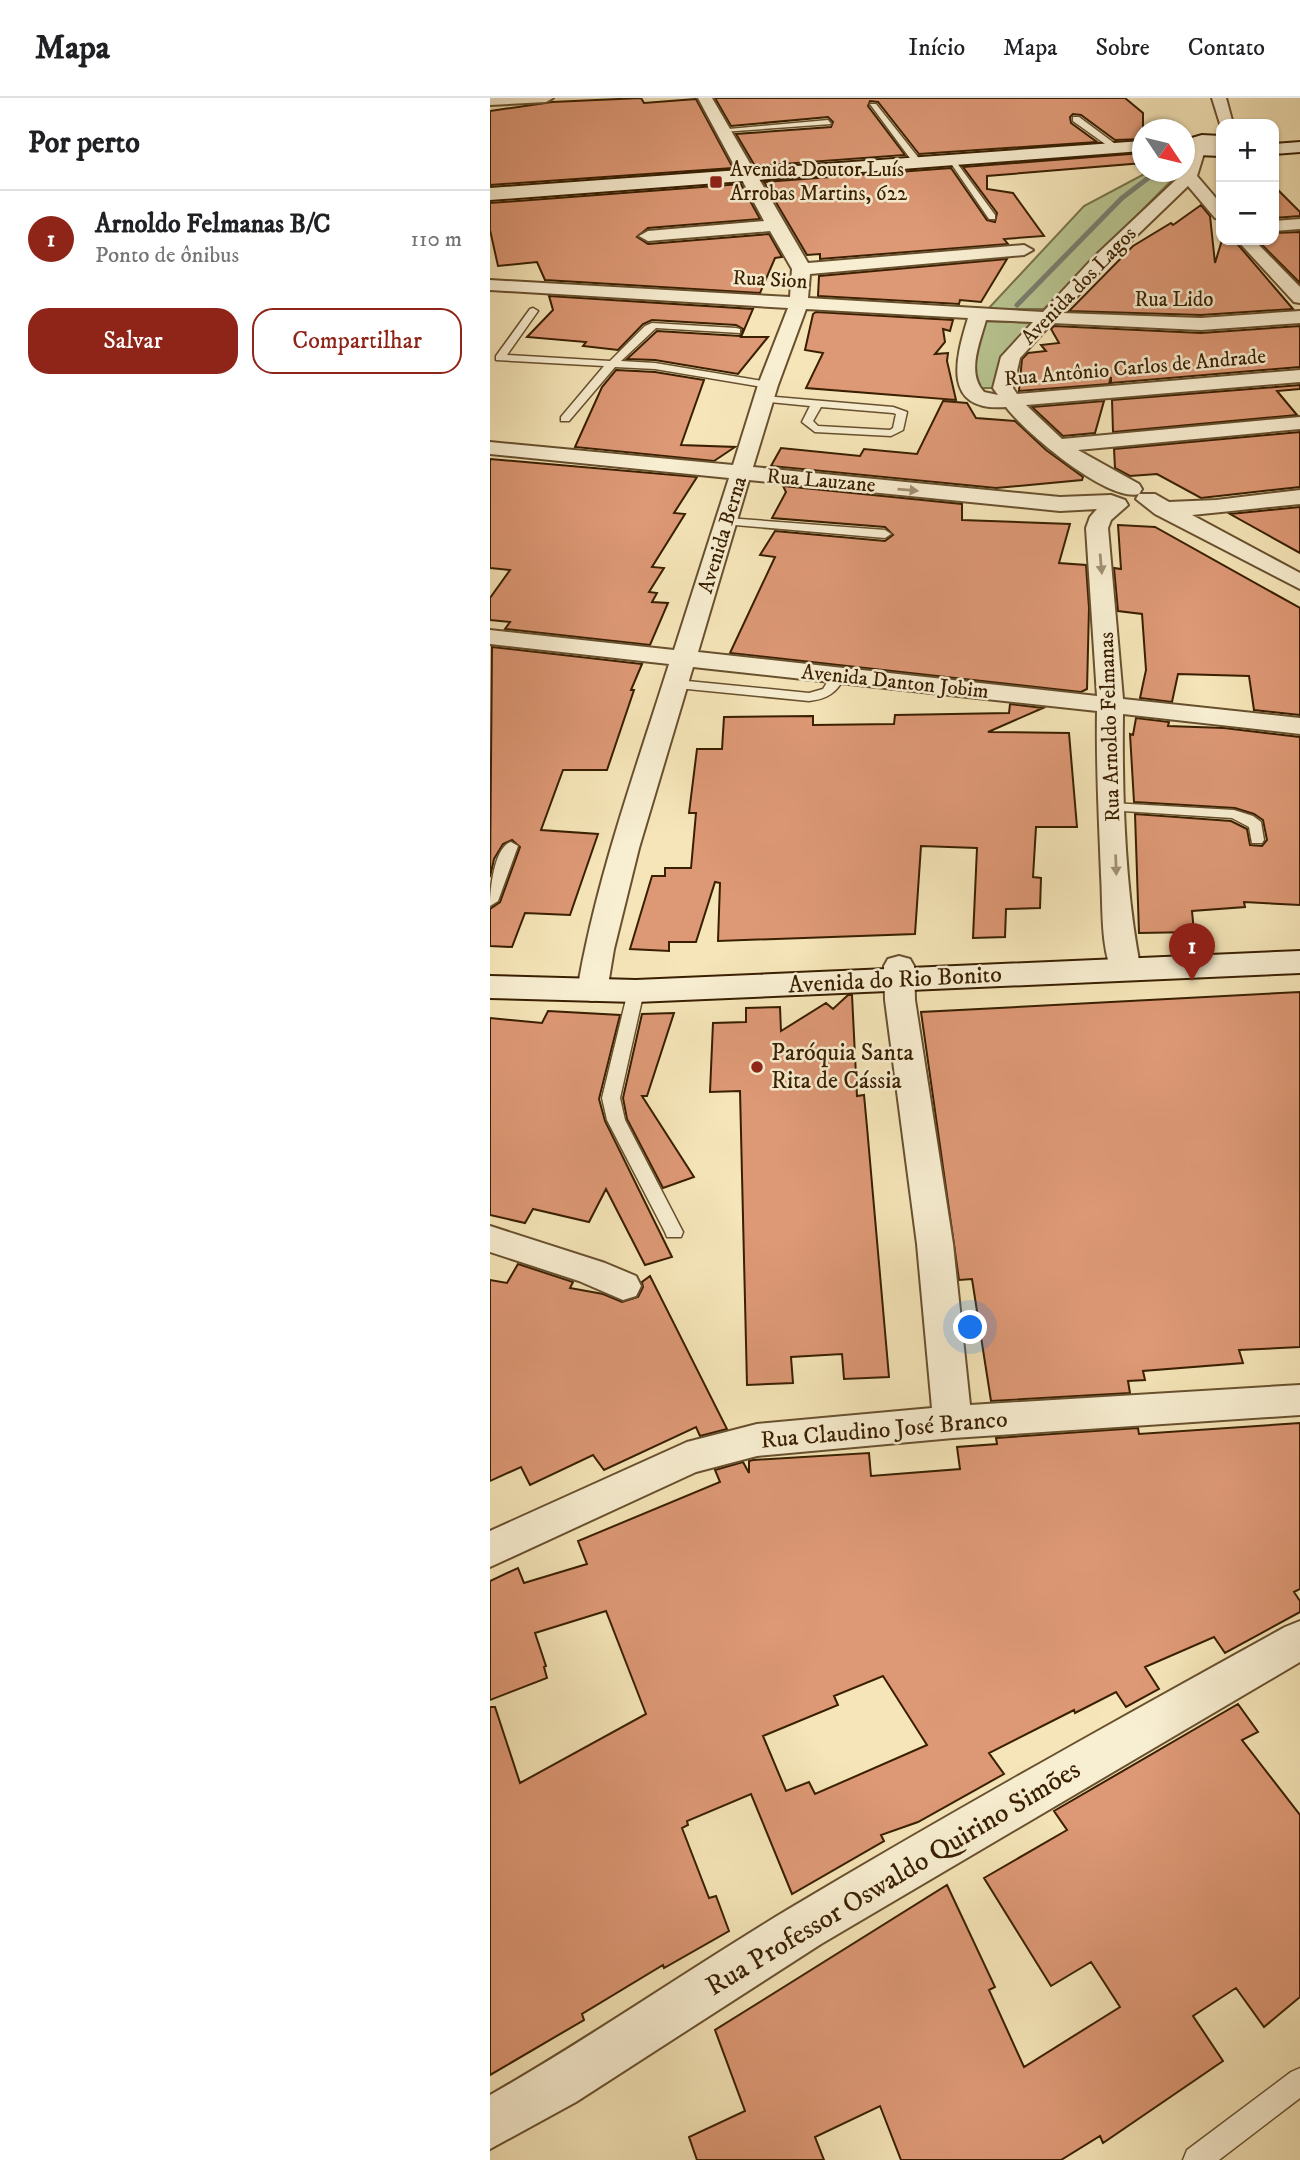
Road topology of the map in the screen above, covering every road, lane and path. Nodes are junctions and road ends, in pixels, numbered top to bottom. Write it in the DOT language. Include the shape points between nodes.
graph roads {
  1 [pos="546,98"];
  2 [pos="705,98"];
  3 [pos="1219,98"];
  4 [pos="490,101"];
  5 [pos="873,106"];
  6 [pos="1076,118"];
  7 [pos="1225,119"];
  8 [pos="828,122"];
  9 [pos="722,130"];
  10 [pos="1204,144"];
  11 [pos="1132,148"];
  12 [pos="1118,149"];
  13 [pos="951,161"];
  14 [pos="918,163"];
  15 [pos="1195,164"];
  16 [pos="748,175"];
  17 [pos="1195,179"];
  18 [pos="1182,182"];
  19 [pos="1172,193"];
  20 [pos="490,194"];
  21 [pos="1215,208"];
  22 [pos="992,217"];
  23 [pos="1300,224"];
  24 [pos="775,225"];
  25 [pos="1279,226"];
  26 [pos="648,236"];
  27 [pos="1250,245"];
  28 [pos="1024,250"];
  29 [pos="801,269"];
  30 [pos="490,285"];
  31 [pos="1300,298"];
  32 [pos="798,305"];
  33 [pos="533,311"];
  34 [pos="978,315"];
  35 [pos="1300,317"];
  36 [pos="1047,318"];
  37 [pos="736,331"];
  38 [pos="612,364"];
  39 [pos="1300,376"];
  40 [pos="766,393"];
  41 [pos="1011,402"];
  42 [pos="817,404"];
  43 [pos="565,419"];
  44 [pos="1300,423"];
  45 [pos="1056,446"];
  46 [pos="490,448"];
  47 [pos="742,474"];
  48 [pos="1300,497"];
  49 [pos="1131,501"];
  50 [pos="727,522"];
  51 [pos="885,534"];
  52 [pos="1300,582"];
  53 [pos="490,637"];
  54 [pos="685,660"];
  55 [pos="838,676"];
  56 [pos="677,684"];
  57 [pos="1110,705"];
  58 [pos="1300,726"];
  59 [pos="1112,807"];
  60 [pos="1257,840"];
  61 [pos="510,846"];
  62 [pos="490,901"];
  63 [pos="1300,949"];
  64 [pos="1300,962"];
  65 [pos="1125,964"];
  66 [pos="898,973"];
  67 [pos="490,974"];
  68 [pos="593,983"];
  69 [pos="490,987"];
  70 [pos="636,991"];
  71 [pos="674,1232"];
  72 [pos="490,1239"];
  73 [pos="623,1286"];
  74 [pos="1300,1400"];
  75 [pos="953,1422"];
  76 [pos="490,1550"];
  77 [pos="1300,1640"];
  78 [pos="1300,2081"];
  79 [pos="490,2123"];
  80 [pos="1197,2160"];
  1 -- 4 [label="street"];
  2 -- 9 [label="street"];
  3 -- 7 [label="street"];
  5 -- 14 [label="lane"];
  6 -- 12 [label="lane"];
  8 -- 9 [label="lane"];
  9 -- 16 [label="street"];
  10 -- 15 [label="street, Avenida dos Lagos"];
  11 -- 12 [label="main road"];
  12 -- 13 [label="main road"];
  13 -- 14 [label="main road"];
  13 -- 22 [label="lane"];
  14 -- 16 [label="main road"];
  16 -- 20 [label="main road"];
  16 -- 24 [label="street"];
  17 -- 21 [label="street"];
  18 -- 19 [label="street, Avenida dos Lagos"];
  19 -- 21 [label="street"];
  19 -- 36 [label="street, Avenida dos Lagos"];
  23 -- 25 [label="street"];
  24 -- 26 [label="street"];
  24 -- 29 [label="street"];
  27 -- 31 [label="street"];
  28 -- 29 [label="street"];
  29 -- 32 [label="street, Avenida Berna"];
  30 -- 32 [label="street, Rua Sion"];
  32 -- 34 [label="street, Rua Sion"];
  32 -- 40 [label="street, Avenida Berna"];
  33 -- 38 [label="lane" via="497,361"];
  34 -- 36 [label="street, Rua Sion"];
  34 -- 41 [label="street, Rua Antônio Carlos de Andrade" via="965,356 968,385 984,400"];
  35 -- 36 [label="street, Rua Lido" via="1201,324"];
  36 -- 41 [label="street, Avenida dos Lagos" via="1010,357 1003,388"];
  37 -- 38 [label="lane" via="655,325"];
  38 -- 40 [label="lane" via="690,370"];
  38 -- 43 [label="lane"];
  39 -- 41 [label="street, Rua Antônio Carlos de Andrade"];
  40 -- 42 [label="lane"];
  40 -- 47 [label="street, Avenida Berna"];
  41 -- 45 [label="street"];
  42 -- 42 [label="lane" via="893,410 903,416 898,430 891,433 816,429 807,422"];
  44 -- 45 [label="street"];
  45 -- 49 [label="street"];
  46 -- 47 [label="street, Rua Lauzane"];
  47 -- 49 [label="street, Rua Lauzane, one-way" via="1060,504"];
  47 -- 50 [label="street, Avenida Berna"];
  48 -- 49 [label="street, Rua Lauzane"];
  49 -- 52 [label="street"];
  49 -- 57 [label="street, Rua Arnoldo Felmanas, one-way" via="1101,517 1097,528"];
  50 -- 51 [label="lane"];
  50 -- 54 [label="street, Avenida Berna"];
  53 -- 54 [label="street, Avenida Danton Jobim"];
  54 -- 55 [label="street, Avenida Danton Jobim"];
  54 -- 56 [label="street, Avenida Berna"];
  55 -- 56 [label="lane" via="835,686 822,696 809,697"];
  55 -- 57 [label="street, Avenida Danton Jobim"];
  56 -- 68 [label="street, Avenida Berna" via="625,848"];
  57 -- 58 [label="street, Avenida Danton Jobim"];
  57 -- 59 [label="street, Rua Arnoldo Felmanas"];
  59 -- 60 [label="lane" via="1234,814 1256,825"];
  59 -- 65 [label="street, Rua Arnoldo Felmanas, one-way" via="1119,934"];
  61 -- 62 [label="lane"];
  63 -- 65 [label="main road, Avenida do Rio Bonito"];
  64 -- 65 [label="main road, Avenida do Rio Bonito"];
  65 -- 66 [label="main road, Avenida do Rio Bonito"];
  66 -- 68 [label="main road, Avenida do Rio Bonito"];
  66 -- 70 [label="main road, Avenida do Rio Bonito"];
  66 -- 75 [label="street" via="935,1244"];
  67 -- 68 [label="main road, Avenida do Rio Bonito"];
  68 -- 69 [label="main road, Avenida do Rio Bonito"];
  68 -- 70 [label="main road, Avenida do Rio Bonito"];
  70 -- 71 [label="lane" via="611,1098 617,1120"];
  72 -- 73 [label="street"];
  74 -- 75 [label="street, Rua Claudino José Branco"];
  75 -- 76 [label="street, Rua Claudino José Branco" via="722,1447 687,1458"];
  77 -- 79 [label="street, Rua Professor Oswaldo Quirino Simões" via="804,1927"];
  78 -- 80 [label="lane"];
}
